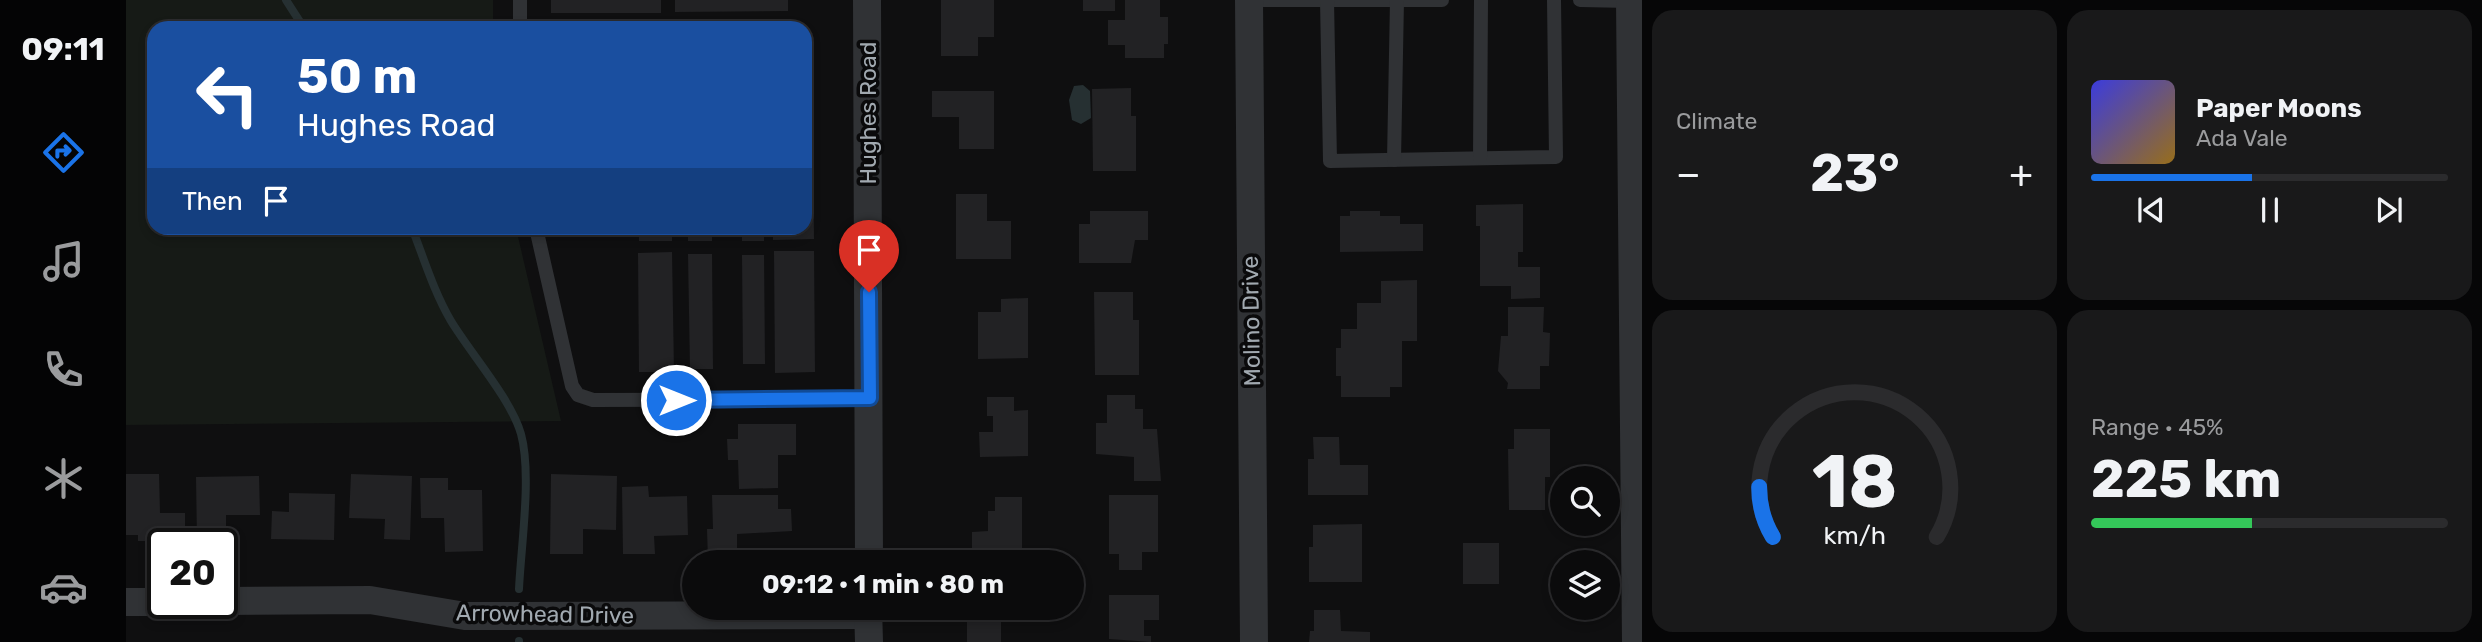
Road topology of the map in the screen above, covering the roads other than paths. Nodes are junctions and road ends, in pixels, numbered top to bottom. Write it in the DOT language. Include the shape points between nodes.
graph roads {
  1 [pos="520,0"];
  2 [pos="867,0"];
  3 [pos="1249,0"];
  4 [pos="1327,0"];
  5 [pos="1396,0"];
  6 [pos="1443,0"];
  7 [pos="1481,0"];
  8 [pos="1554,0"];
  9 [pos="1580,0"];
  10 [pos="1630,1"];
  11 [pos="520,21"];
  12 [pos="1480,159"];
  13 [pos="1394,160"];
  14 [pos="538,235"];
  15 [pos="870,398"];
  16 [pos="869,550"];
  17 [pos="238,601"];
  18 [pos="126,602"];
  19 [pos="147,602"];
  20 [pos="868,621"];
  21 [pos="1254,642"];
  22 [pos="1636,642"];
  1 -- 11 [label="lane"];
  2 -- 15 [label="street, Hughes Road"];
  3 -- 4 [label="lane"];
  3 -- 21 [label="street, Molino Drive"];
  4 -- 5 [label="lane"];
  4 -- 13 [label="lane" via="1330,161"];
  5 -- 6 [label="lane"];
  5 -- 13 [label="lane"];
  7 -- 12 [label="lane"];
  8 -- 12 [label="lane" via="1556,158"];
  9 -- 10 [label="lane"];
  10 -- 22 [label="street"];
  12 -- 13 [label="lane"];
  14 -- 15 [label="lane" via="572,386 578,395 593,400"];
  15 -- 16 [label="street, Hughes Road"];
  17 -- 20 [label="street, Arrowhead Drive" via="370,600 465,616"];
  18 -- 19 [label="street"];
}
